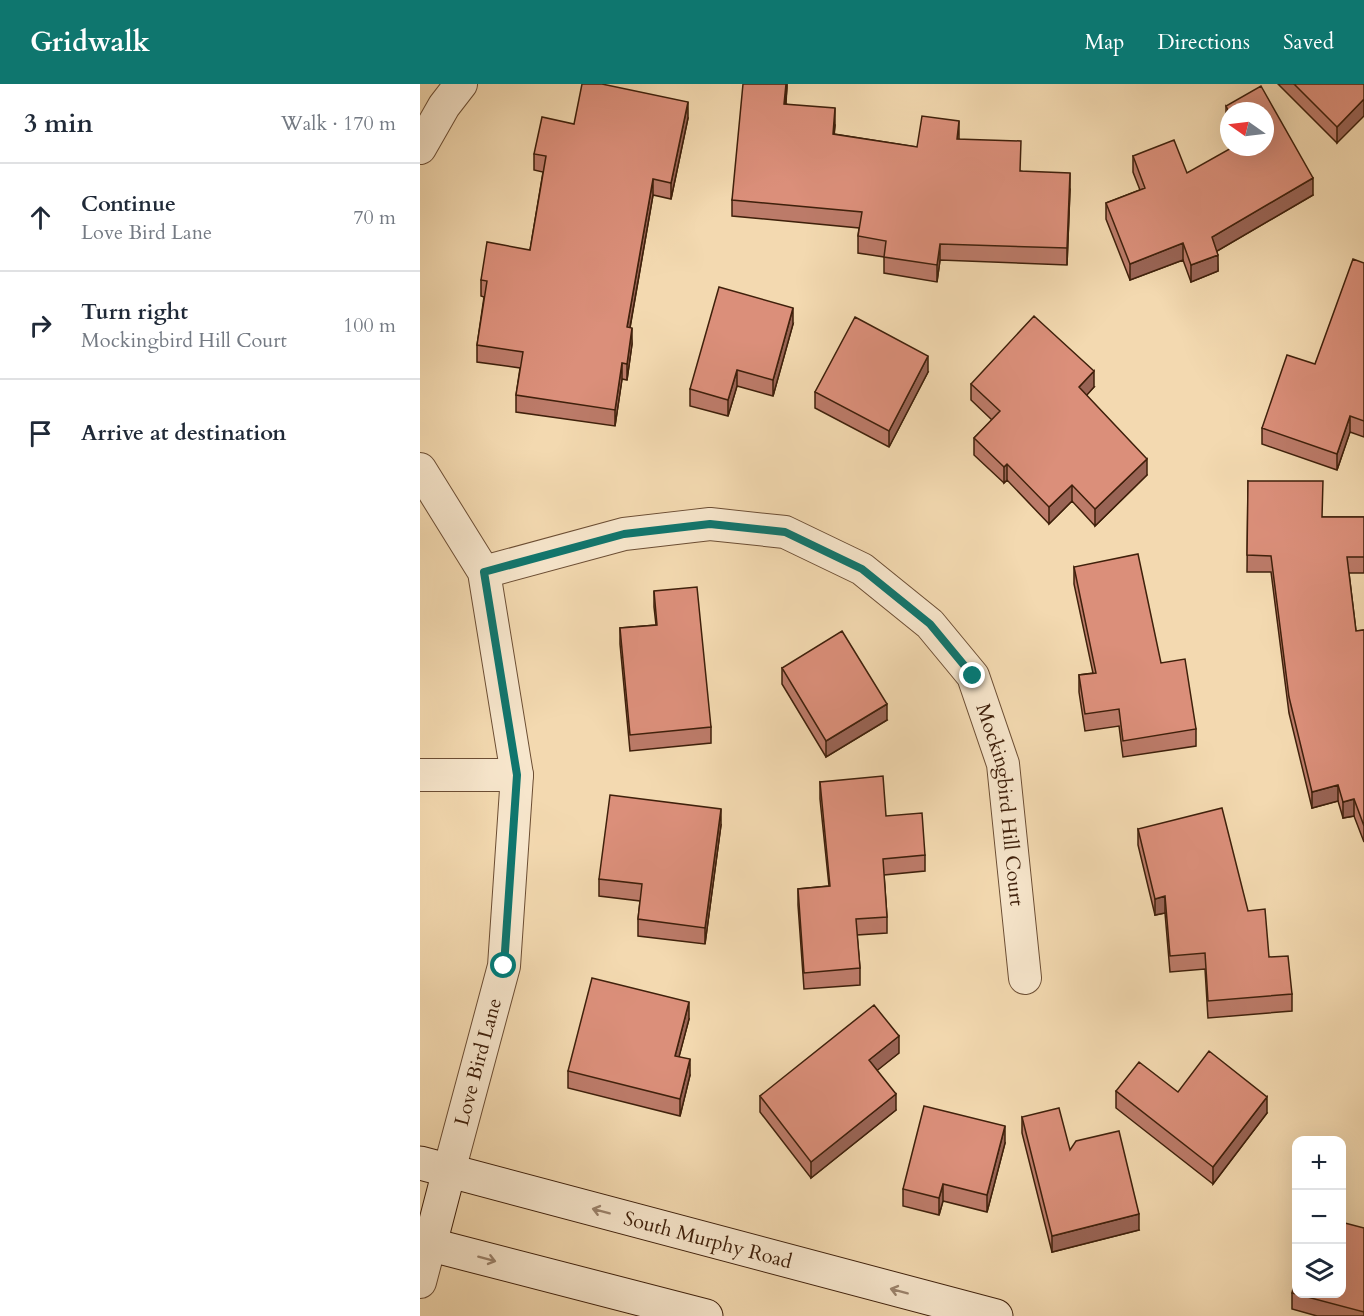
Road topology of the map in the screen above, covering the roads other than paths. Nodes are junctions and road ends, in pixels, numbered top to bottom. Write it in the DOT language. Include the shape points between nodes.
graph roads {
  1 [pos="461,84"];
  2 [pos="420,148"];
  3 [pos="420,469"];
  4 [pos="484,572"];
  5 [pos="420,775"];
  6 [pos="517,775"];
  7 [pos="1025,978"];
  8 [pos="434,1167"];
  9 [pos="425,1243"];
  10 [pos="420,1282"];
  11 [pos="706,1316"];
  12 [pos="996,1316"];
  1 -- 2 [label="street"];
  3 -- 4 [label="street, Love Bird Lane"];
  4 -- 6 [label="street, Love Bird Lane"];
  4 -- 7 [label="street, Mockingbird Hill Court" via="624,534 710,524 785,532 862,569 930,624 973,676 1003,764"];
  5 -- 6 [label="street"];
  6 -- 8 [label="street, Love Bird Lane" via="504,966"];
  8 -- 9 [label="main road"];
  12 -- 8 [label="main road, South Murphy Road, one-way"];
  9 -- 10 [label="street"];
  9 -- 11 [label="main road, one-way"];
}
